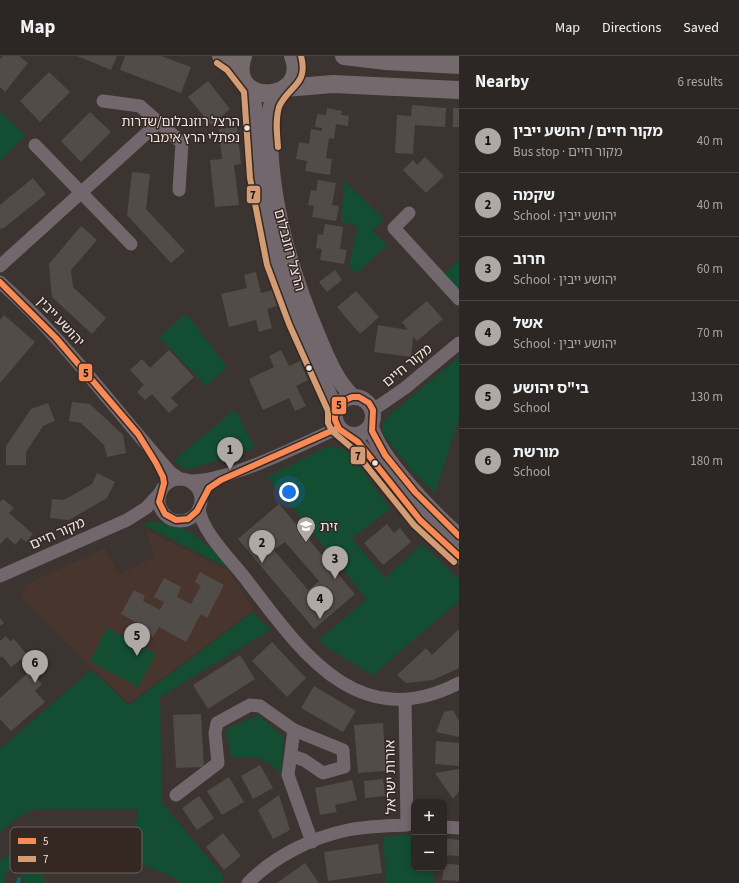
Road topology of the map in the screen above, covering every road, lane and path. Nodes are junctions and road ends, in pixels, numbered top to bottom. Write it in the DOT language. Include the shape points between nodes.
graph roads {
  1 [pos="221,56"];
  2 [pos="243,56"];
  3 [pos="293,56"];
  4 [pos="344,56"];
  5 [pos="459,65"];
  6 [pos="241,74"];
  7 [pos="252,89"];
  8 [pos="281,90"];
  9 [pos="459,90"];
  10 [pos="103,101"];
  11 [pos="159,122"];
  12 [pos="35,145"];
  13 [pos="179,190"];
  14 [pos="81,192"];
  15 [pos="409,213"];
  16 [pos="131,244"];
  17 [pos="0,266"];
  18 [pos="0,282"];
  19 [pos="459,299"];
  20 [pos="459,343"];
  21 [pos="352,397"];
  22 [pos="336,410"];
  23 [pos="372,418"];
  24 [pos="345,432"];
  25 [pos="141,440"];
  26 [pos="239,470"];
  27 [pos="185,480"];
  28 [pos="162,489"];
  29 [pos="200,505"];
  30 [pos="126,520"];
  31 [pos="176,520"];
  32 [pos="459,536"];
  33 [pos="218,543"];
  34 [pos="459,556"];
  35 [pos="0,576"];
  36 [pos="459,682"];
  37 [pos="405,700"];
  38 [pos="294,730"];
  39 [pos="292,756"];
  40 [pos="176,795"];
  41 [pos="410,825"];
  42 [pos="447,827"];
  43 [pos="459,828"];
  44 [pos="312,842"];
  45 [pos="248,883"];
  1 -- 6 [label="main road" via="233,64"];
  2 -- 6 [label="main road"];
  3 -- 8 [label="main road" via="295,72 291,81"];
  4 -- 5 [label="main road"];
  6 -- 7 [label="main road"];
  7 -- 8 [label="main road" via="264,94"];
  7 -- 22 [label="street, הרצל רוזנבלום" via="258,176 275,263 299,328"];
  8 -- 9 [label="main road" via="333,84"];
  8 -- 21 [label="street, הרצל רוזנבלום" via="271,105 270,146 277,204 289,259 323,349 339,380"];
  10 -- 11 [label="street" via="140,106"];
  11 -- 13 [label="street" via="182,143"];
  11 -- 14 [label="street"];
  12 -- 14 [label="street"];
  14 -- 16 [label="street"];
  14 -- 17 [label="street"];
  15 -- 19 [label="street" via="394,228"];
  18 -- 25 [label="street, יהושע ייבין" via="39,319 90,376"];
  20 -- 23 [label="street, מקור חיים"];
  21 -- 22 [label="street" via="342,401"];
  21 -- 23 [label="street" via="365,400"];
  22 -- 24 [label="street" via="335,419"];
  23 -- 24 [label="street" via="363,434"];
  23 -- 32 [label="street" via="377,441 388,459 431,510"];
  24 -- 26 [label="street"];
  24 -- 34 [label="street" via="420,520"];
  25 -- 27 [label="street, יהושע ייבין" via="171,473"];
  25 -- 28 [label="street, יהושע ייבין" via="163,477"];
  26 -- 27 [label="street" via="208,480"];
  26 -- 29 [label="street" via="213,485"];
  27 -- 28 [label="street" via="170,481"];
  27 -- 29 [label="street" via="198,489"];
  28 -- 30 [label="street, מקור חיים" via="146,508"];
  28 -- 31 [label="street" via="160,507 164,513"];
  29 -- 31 [label="street" via="192,517"];
  29 -- 33 [label="street" via="202,520"];
  30 -- 31 [label="street, מקור חיים" via="153,516"];
  30 -- 35 [label="street, מקור חיים"];
  31 -- 33 [label="street" via="194,527"];
  33 -- 37 [label="street" via="295,642 319,665 347,685 362,692 390,700"];
  36 -- 37 [label="street" via="434,694"];
  37 -- 41 [label="street, אורות ישראל"];
  38 -- 39 [label="street"];
  38 -- 39 [label="street" via="343,750 344,767 323,773 304,760"];
  38 -- 40 [label="street" via="260,706 250,705 217,723 214,733 218,763"];
  39 -- 44 [label="street" via="288,775"];
  41 -- 44 [label="street, אורות ישראל" via="348,830"];
  42 -- 43 [label="street"];
  44 -- 45 [label="street, אורות ישראל" via="284,856"];
}
